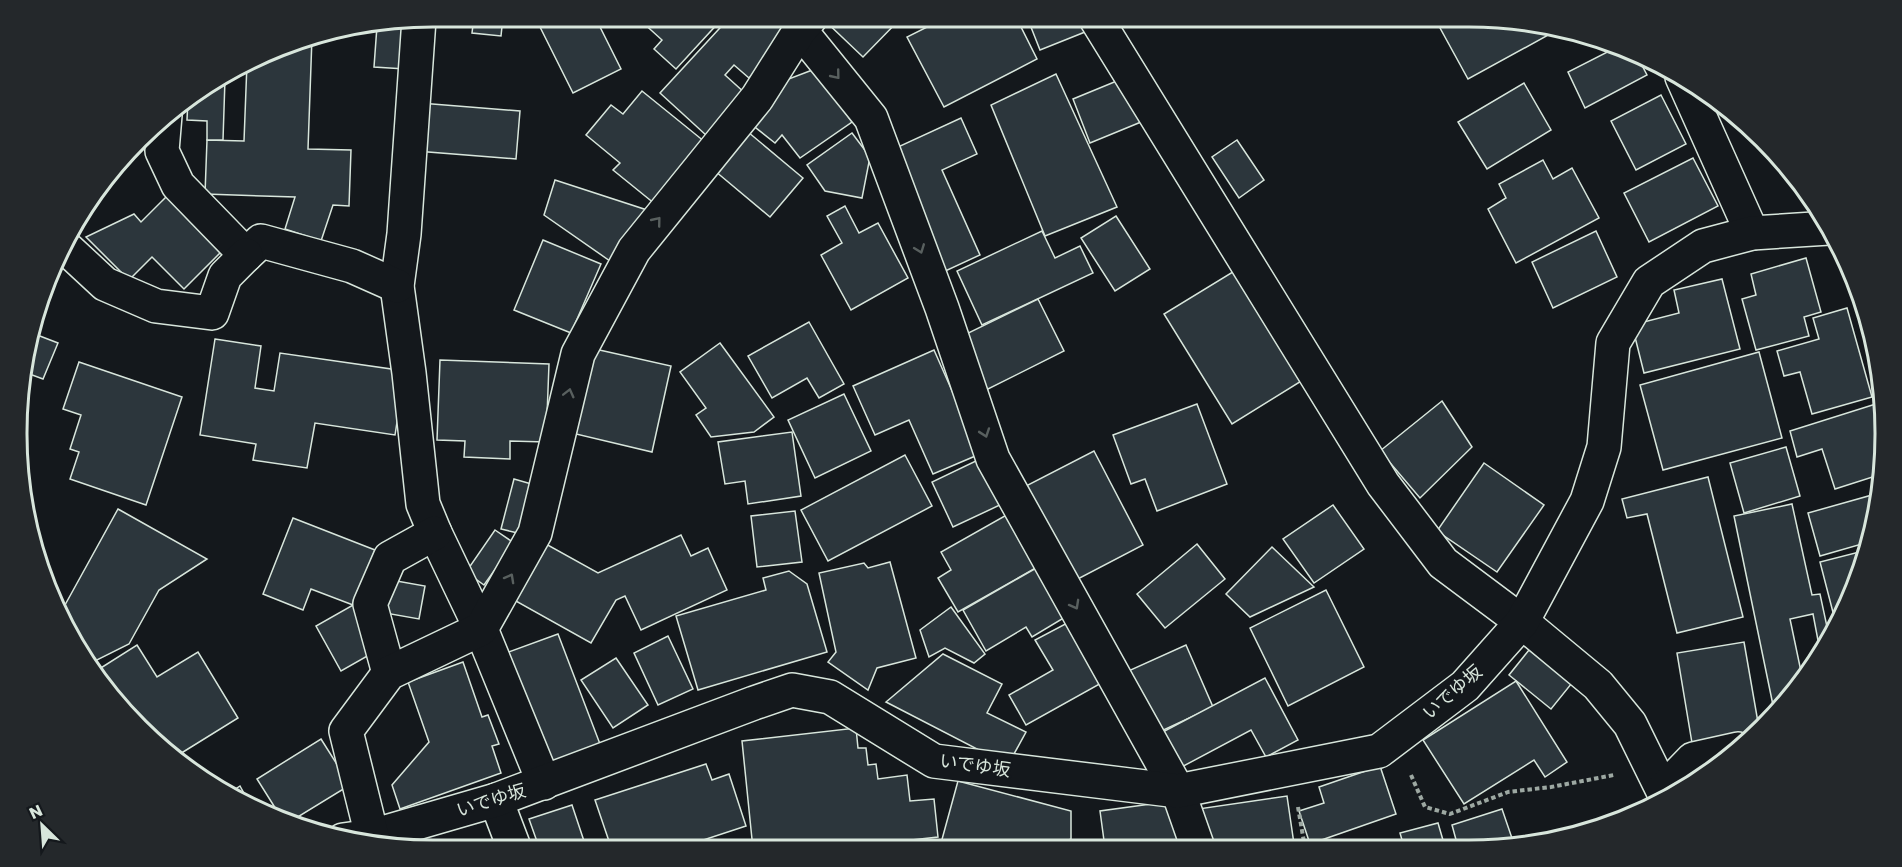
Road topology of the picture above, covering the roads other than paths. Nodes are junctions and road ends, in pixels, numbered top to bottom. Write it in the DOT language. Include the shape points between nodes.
graph roads {
  1 [pos="802,27"];
  2 [pos="808,27"];
  3 [pos="1102,27"];
  4 [pos="418,28"];
  5 [pos="1689,93"];
  6 [pos="164,129"];
  7 [pos="1820,229"];
  8 [pos="1752,233"];
  9 [pos="70,252"];
  10 [pos="246,255"];
  11 [pos="397,286"];
  12 [pos="435,533"];
  13 [pos="1522,622"];
  14 [pos="481,629"];
  15 [pos="389,673"];
  16 [pos="1720,753"];
  17 [pos="543,783"];
  18 [pos="1660,785"];
  19 [pos="1179,791"];
  20 [pos="496,800"];
  21 [pos="361,833"];
  22 [pos="375,836"];
  23 [pos="512,840"];
  24 [pos="1195,840"];
  14 -- 1 [label="street, one-way" via="535,533 579,354 634,250 757,98"];
  2 -- 19 [label="street, one-way" via="871,118 993,459"];
  3 -- 13 [label="street" via="1383,484 1443,563"];
  4 -- 11 [label="street"];
  5 -- 8 [label="street"];
  6 -- 10 [label="street" via="162,151 178,185"];
  7 -- 8 [label="street, いでゆ坂"];
  8 -- 13 [label="street, いでゆ坂" via="1703,246 1649,282 1613,343 1604,447 1587,501"];
  9 -- 10 [label="street" via="105,284 156,306 212,313 225,276"];
  10 -- 11 [label="street" via="261,241 352,266"];
  11 -- 12 [label="street" via="423,504"];
  12 -- 14 [label="street"];
  12 -- 15 [label="street" via="390,558 370,604"];
  13 -- 18 [label="street" via="1598,685 1630,724"];
  13 -- 19 [label="street, いでゆ坂" via="1465,686 1379,751"];
  14 -- 15 [label="street"];
  14 -- 17 [label="street"];
  15 -- 21 [label="street" via="346,731"];
  16 -- 18 [label="street" via="1693,759"];
  17 -- 19 [label="street, いでゆ坂" via="792,690 830,697 934,761"];
  17 -- 20 [label="street, いでゆ坂"];
  19 -- 24 [label="street"];
  20 -- 22 [label="street, いでゆ坂"];
  20 -- 23 [label="street"];
}
